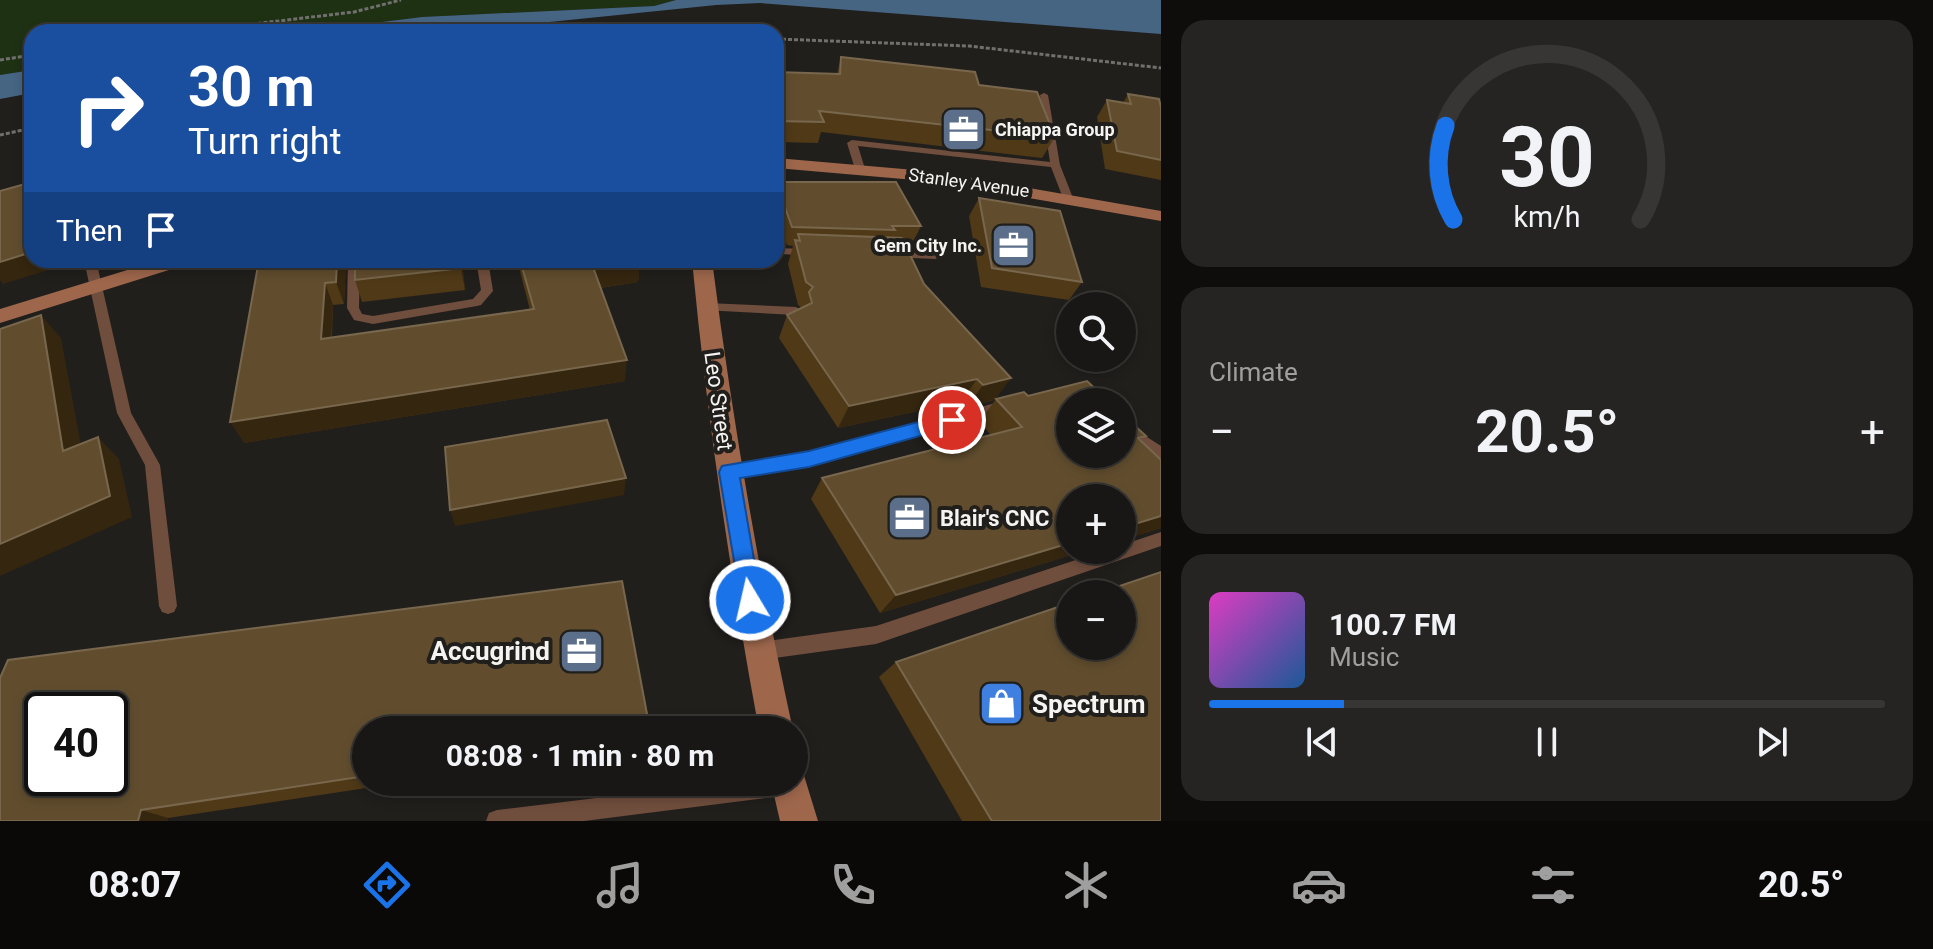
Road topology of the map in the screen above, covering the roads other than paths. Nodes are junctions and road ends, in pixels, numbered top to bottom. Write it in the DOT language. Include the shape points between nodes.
graph roads {
  1 [pos="1044,95"];
  2 [pos="784,164"];
  3 [pos="1055,165"];
  4 [pos="860,169"];
  5 [pos="1068,198"];
  6 [pos="1161,216"];
  7 [pos="784,251"];
  8 [pos="824,253"];
  9 [pos="872,254"];
  10 [pos="936,256"];
  11 [pos="92,268"];
  12 [pos="154,268"];
  13 [pos="354,268"];
  14 [pos="483,268"];
  15 [pos="703,268"];
  16 [pos="96,285"];
  17 [pos="707,307"];
  18 [pos="796,311"];
  19 [pos="0,316"];
  20 [pos="1021,401"];
  21 [pos="1136,437"];
  22 [pos="1161,454"];
  23 [pos="729,472"];
  24 [pos="1161,539"];
  25 [pos="168,606"];
  26 [pos="760,651"];
  27 [pos="773,716"];
  28 [pos="694,796"];
  29 [pos="792,796"];
  30 [pos="497,821"];
  31 [pos="799,821"];
  1 -- 3 [label="lane"];
  2 -- 4 [label="street, Stanley Avenue"];
  3 -- 4 [label="lane" via="852,143"];
  3 -- 5 [label="lane"];
  4 -- 5 [label="street, Stanley Avenue"];
  5 -- 6 [label="street, Stanley Avenue"];
  7 -- 8 [label="lane"];
  9 -- 10 [label="lane"];
  11 -- 16 [label="lane"];
  12 -- 16 [label="street"];
  13 -- 14 [label="lane" via="353,308 358,317 373,320 477,302 487,291"];
  15 -- 17 [label="street, Leo Street"];
  16 -- 19 [label="street"];
  16 -- 25 [label="lane" via="124,413 152,465"];
  17 -- 18 [label="lane"];
  17 -- 23 [label="street, Leo Street"];
  20 -- 23 [label="lane" via="809,459"];
  21 -- 22 [label="lane"];
  23 -- 26 [label="street, Leo Street"];
  24 -- 26 [label="lane" via="876,635"];
  26 -- 27 [label="street, Leo Street"];
  28 -- 30 [label="lane"];
  29 -- 31 [label="street"];
}
